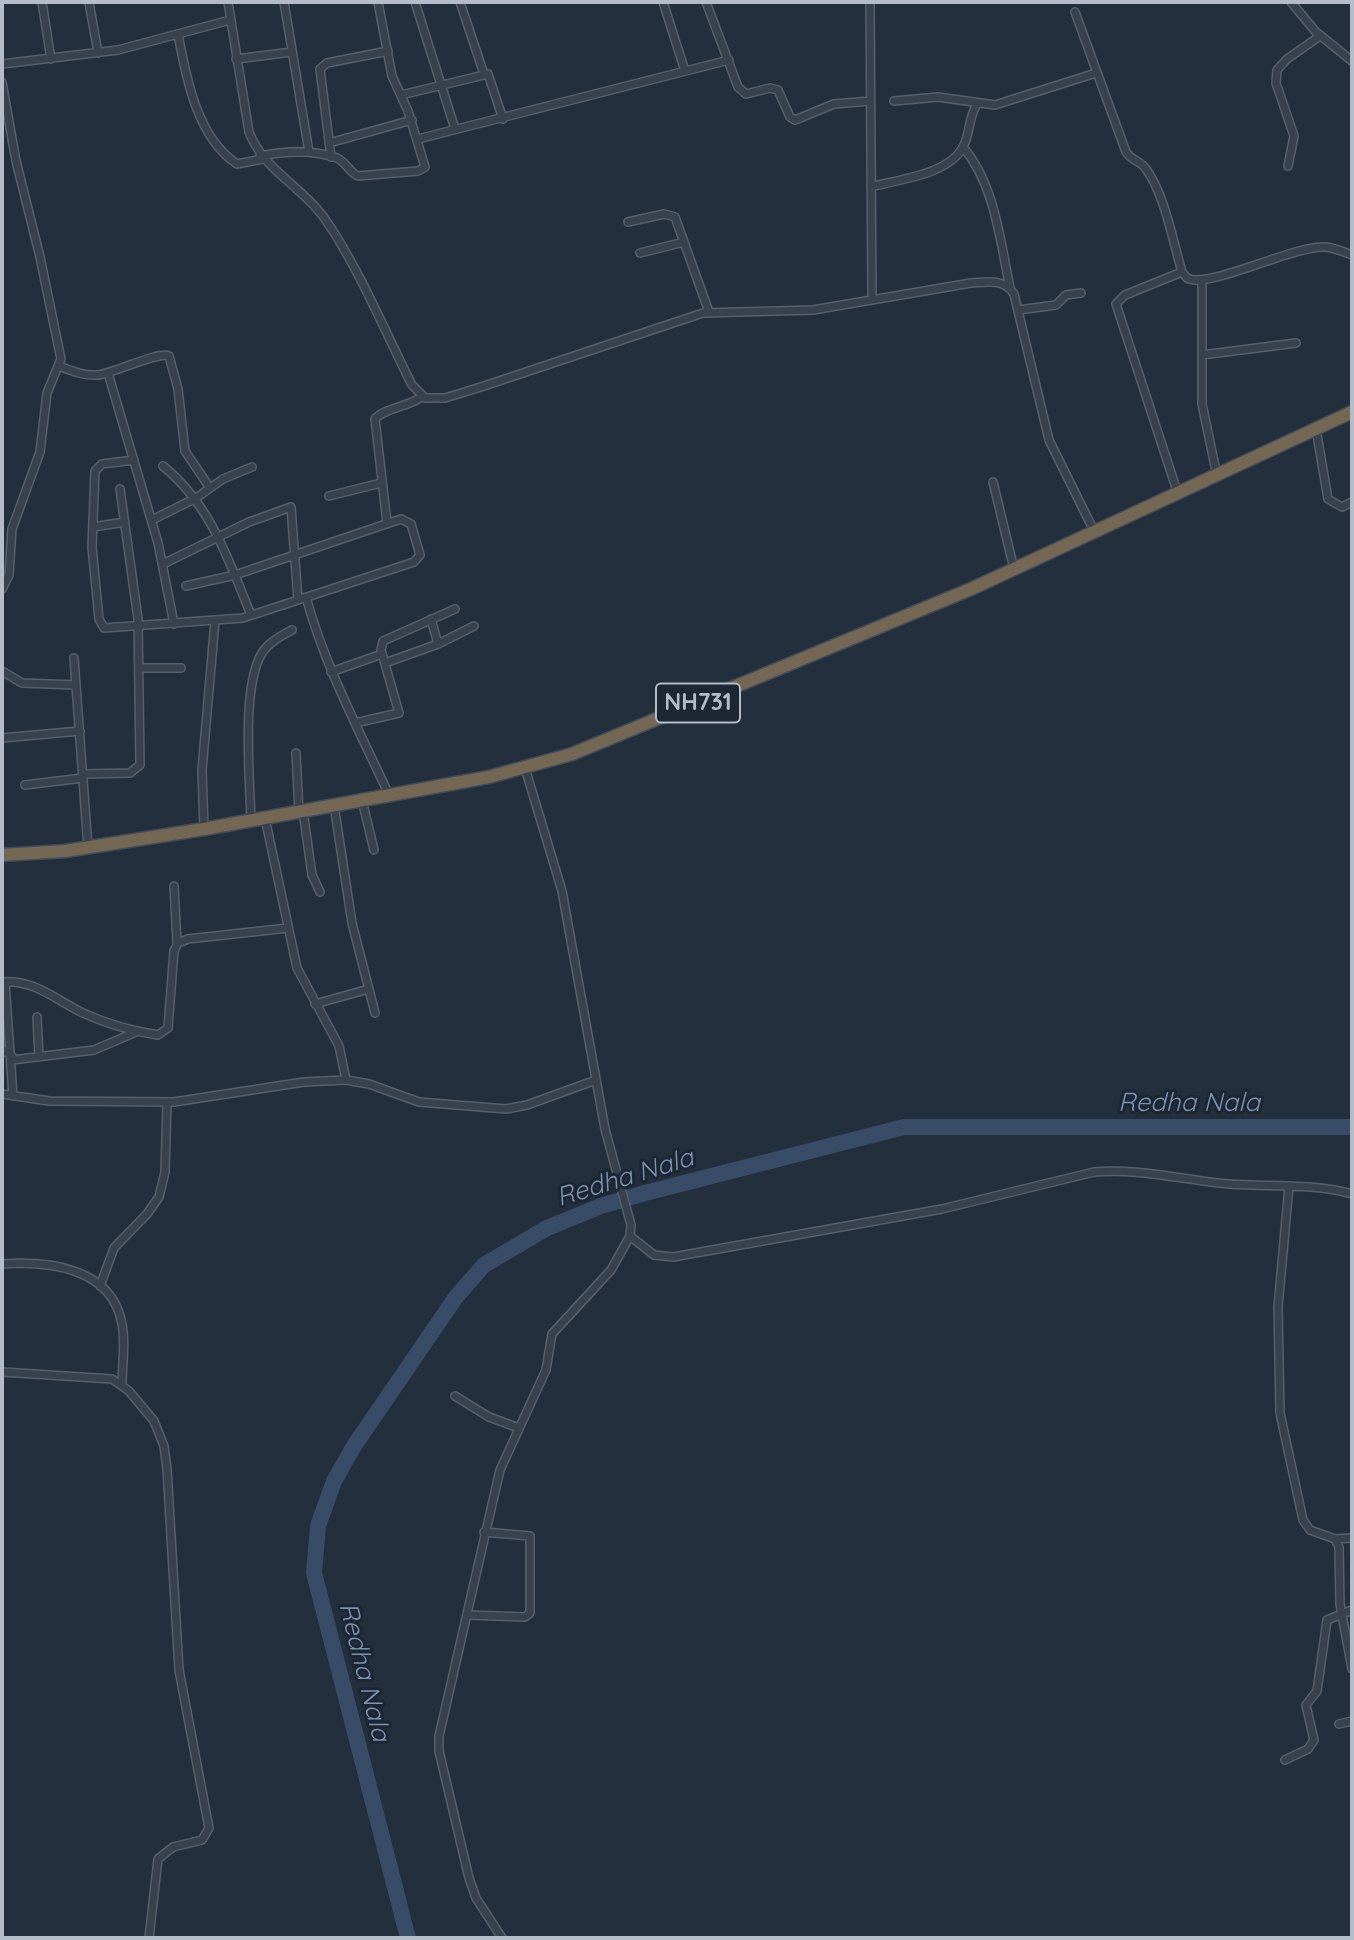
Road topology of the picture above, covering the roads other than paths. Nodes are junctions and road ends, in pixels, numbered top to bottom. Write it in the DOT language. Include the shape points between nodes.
graph roads {
  1 [pos="42,2"];
  2 [pos="89,2"];
  3 [pos="228,2"];
  4 [pos="284,2"];
  5 [pos="378,2"];
  6 [pos="415,2"];
  7 [pos="460,2"];
  8 [pos="663,2"];
  9 [pos="706,2"];
  10 [pos="870,2"];
  11 [pos="1291,2"];
  12 [pos="1075,12"];
  13 [pos="230,20"];
  14 [pos="178,34"];
  15 [pos="1320,36"];
  16 [pos="388,51"];
  17 [pos="292,52"];
  18 [pos="98,53"];
  19 [pos="51,59"];
  20 [pos="236,59"];
  21 [pos="729,60"];
  22 [pos="1352,61"];
  23 [pos="2,64"];
  24 [pos="685,71"];
  25 [pos="1096,73"];
  26 [pos="484,74"];
  27 [pos="2,82"];
  28 [pos="441,84"];
  29 [pos="401,95"];
  30 [pos="870,101"];
  31 [pos="894,101"];
  32 [pos="977,104"];
  33 [pos="503,119"];
  34 [pos="411,120"];
  35 [pos="456,129"];
  36 [pos="418,139"];
  37 [pos="329,143"];
  38 [pos="963,147"];
  39 [pos="309,152"];
  40 [pos="331,157"];
  41 [pos="262,158"];
  42 [pos="1288,166"];
  43 [pos="871,187"];
  44 [pos="628,222"];
  45 [pos="684,242"];
  46 [pos="640,253"];
  47 [pos="1352,256"];
  48 [pos="1182,272"];
  49 [pos="1202,281"];
  50 [pos="1010,288"];
  51 [pos="1081,293"];
  52 [pos="872,299"];
  53 [pos="1018,310"];
  54 [pos="709,312"];
  55 [pos="1296,343"];
  56 [pos="1202,355"];
  57 [pos="59,366"];
  58 [pos="108,373"];
  59 [pos="423,396"];
  60 [pos="1352,412"];
  61 [pos="1315,429"];
  62 [pos="134,460"];
  63 [pos="163,466"];
  64 [pos="252,467"];
  65 [pos="1218,477"];
  66 [pos="993,482"];
  67 [pos="381,483"];
  68 [pos="210,488"];
  69 [pos="120,489"];
  70 [pos="1178,495"];
  71 [pos="329,496"];
  72 [pos="196,498"];
  73 [pos="1352,502"];
  74 [pos="152,520"];
  75 [pos="125,522"];
  76 [pos="387,523"];
  77 [pos="93,527"];
  78 [pos="1095,534"];
  79 [pos="219,537"];
  80 [pos="296,553"];
  81 [pos="163,564"];
  82 [pos="1014,569"];
  83 [pos="235,575"];
  84 [pos="186,586"];
  85 [pos="2,589"];
  86 [pos="302,599"];
  87 [pos="455,609"];
  88 [pos="251,615"];
  89 [pos="431,619"];
  90 [pos="215,621"];
  91 [pos="139,624"];
  92 [pos="174,624"];
  93 [pos="474,626"];
  94 [pos="292,630"];
  95 [pos="438,644"];
  96 [pos="74,658"];
  97 [pos="383,659"];
  98 [pos="140,668"];
  99 [pos="181,668"];
  100 [pos="2,671"];
  101 [pos="331,672"];
  102 [pos="76,685"];
  103 [pos="355,723"];
  104 [pos="80,731"];
  105 [pos="2,738"];
  106 [pos="296,753"];
  107 [pos="525,768"];
  108 [pos="83,776"];
  109 [pos="25,785"];
  110 [pos="389,795"];
  111 [pos="362,800"];
  112 [pos="334,805"];
  113 [pos="301,812"];
  114 [pos="265,818"];
  115 [pos="251,821"];
  116 [pos="204,830"];
  117 [pos="88,848"];
  118 [pos="373,850"];
  119 [pos="2,855"];
  120 [pos="174,886"];
  121 [pos="320,892"];
  122 [pos="288,928"];
  123 [pos="177,944"];
  124 [pos="4,982"];
  125 [pos="369,989"];
  126 [pos="315,1004"];
  127 [pos="375,1013"];
  128 [pos="37,1017"];
  129 [pos="137,1032"];
  130 [pos="2,1049"];
  131 [pos="38,1057"];
  132 [pos="12,1058"];
  133 [pos="346,1080"];
  134 [pos="596,1080"];
  135 [pos="2,1094"];
  136 [pos="13,1097"];
  137 [pos="167,1102"];
  138 [pos="1289,1186"];
  139 [pos="1352,1194"];
  140 [pos="630,1236"];
  141 [pos="2,1264"];
  142 [pos="100,1286"];
  143 [pos="2,1372"];
  144 [pos="122,1384"];
  145 [pos="455,1396"];
  146 [pos="519,1428"];
  147 [pos="484,1532"];
  148 [pos="1352,1538"];
  149 [pos="1335,1539"];
  150 [pos="1352,1611"];
  151 [pos="1342,1612"];
  152 [pos="468,1615"];
  153 [pos="1351,1659"];
  154 [pos="1352,1669"];
  155 [pos="1352,1721"];
  156 [pos="1339,1724"];
  157 [pos="1285,1760"];
  158 [pos="149,1938"];
  159 [pos="502,1938"];
  1 -- 19 [label="street"];
  2 -- 18 [label="street"];
  3 -- 13 [label="street"];
  4 -- 17 [label="street"];
  5 -- 16 [label="street"];
  6 -- 28 [label="street"];
  7 -- 26 [label="street"];
  8 -- 24 [label="street"];
  9 -- 21 [label="street"];
  10 -- 30 [label="street"];
  11 -- 15 [label="street"];
  12 -- 25 [label="street"];
  13 -- 14 [label="street"];
  13 -- 20 [label="street"];
  14 -- 18 [label="street"];
  14 -- 41 [label="street" via="207,130 237,164"];
  15 -- 22 [label="street"];
  15 -- 42 [label="street" via="1276,70 1294,136"];
  16 -- 29 [label="street"];
  16 -- 37 [label="street" via="327,62 320,69"];
  17 -- 20 [label="street"];
  17 -- 39 [label="street"];
  18 -- 19 [label="street"];
  19 -- 23 [label="street"];
  20 -- 41 [label="street" via="249,132"];
  21 -- 24 [label="street"];
  21 -- 30 [label="street" via="741,91 778,90 795,120 834,104"];
  24 -- 33 [label="street"];
  25 -- 32 [label="street" via="1004,103"];
  25 -- 48 [label="street" via="1126,152 1145,167 1152,181"];
  26 -- 28 [label="street"];
  26 -- 33 [label="street" via="491,76"];
  27 -- 57 [label="street" via="60,347"];
  28 -- 29 [label="street"];
  28 -- 35 [label="street"];
  29 -- 34 [label="street"];
  30 -- 43 [label="street"];
  31 -- 32 [label="street" via="937,97"];
  32 -- 38 [label="street"];
  33 -- 35 [label="street"];
  34 -- 36 [label="street"];
  34 -- 37 [label="street"];
  35 -- 36 [label="street"];
  36 -- 40 [label="street" via="426,164 418,171 358,176"];
  37 -- 40 [label="street"];
  38 -- 43 [label="street" via="936,169"];
  38 -- 50 [label="street" via="986,184"];
  39 -- 40 [label="street"];
  39 -- 41 [label="street" via="286,151"];
  41 -- 59 [label="street" via="328,223 412,385"];
  43 -- 52 [label="street"];
  44 -- 45 [label="street" via="672,215"];
  45 -- 46 [label="street"];
  45 -- 54 [label="street"];
  47 -- 49 [label="street" via="1316,248"];
  48 -- 49 [label="street" via="1190,281"];
  48 -- 70 [label="street" via="1125,295 1116,304"];
  49 -- 56 [label="street"];
  50 -- 52 [label="street" via="999,282 971,283"];
  50 -- 53 [label="street"];
  51 -- 53 [label="street" via="1066,295 1056,305"];
  52 -- 54 [label="street" via="798,312"];
  53 -- 78 [label="street" via="1049,440"];
  54 -- 59 [label="street" via="445,398"];
  55 -- 56 [label="street"];
  56 -- 65 [label="street" via="1202,404"];
  57 -- 58 [label="street" via="82,374"];
  57 -- 85 [label="street" via="47,393 40,452 15,518 9,575"];
  58 -- 62 [label="street"];
  58 -- 68 [label="street" via="161,354 169,356 185,451"];
  59 -- 67 [label="street" via="375,419"];
  60 -- 61 [label="highway, NH731"];
  61 -- 65 [label="highway, NH731"];
  61 -- 73 [label="street" via="1328,499 1342,507"];
  62 -- 74 [label="street"];
  62 -- 77 [label="street" via="96,467"];
  63 -- 72 [label="street"];
  64 -- 68 [label="street"];
  65 -- 70 [label="highway, NH731"];
  66 -- 82 [label="street"];
  67 -- 71 [label="street"];
  67 -- 76 [label="street"];
  68 -- 72 [label="street"];
  69 -- 75 [label="street"];
  70 -- 78 [label="highway, NH731"];
  72 -- 74 [label="street"];
  72 -- 79 [label="street"];
  74 -- 81 [label="street"];
  75 -- 77 [label="street"];
  75 -- 91 [label="street"];
  76 -- 80 [label="street"];
  76 -- 86 [label="street" via="408,520 420,549 418,558"];
  77 -- 91 [label="street" via="100,623 104,628"];
  78 -- 82 [label="highway, NH731"];
  79 -- 80 [label="street" via="291,507"];
  79 -- 81 [label="street"];
  79 -- 83 [label="street"];
  80 -- 83 [label="street"];
  80 -- 86 [label="street"];
  81 -- 92 [label="street"];
  82 -- 107 [label="highway, NH731" via="654,721"];
  83 -- 84 [label="street"];
  83 -- 88 [label="street"];
  86 -- 88 [label="street"];
  86 -- 101 [label="street"];
  87 -- 89 [label="street"];
  88 -- 90 [label="street"];
  89 -- 95 [label="street"];
  89 -- 97 [label="street" via="388,636 381,645"];
  90 -- 92 [label="street"];
  90 -- 116 [label="street" via="202,770"];
  91 -- 92 [label="street"];
  91 -- 98 [label="street"];
  93 -- 95 [label="street"];
  94 -- 115 [label="street" via="262,652 249,701"];
  95 -- 97 [label="street"];
  96 -- 102 [label="street"];
  97 -- 101 [label="street"];
  97 -- 103 [label="street" via="399,713"];
  98 -- 99 [label="street"];
  98 -- 108 [label="street" via="140,765 130,773"];
  100 -- 102 [label="street" via="22,683"];
  101 -- 103 [label="street"];
  102 -- 104 [label="street"];
  103 -- 110 [label="street"];
  104 -- 105 [label="street"];
  104 -- 108 [label="street"];
  106 -- 113 [label="street"];
  107 -- 110 [label="highway, NH731"];
  107 -- 134 [label="street" via="565,904"];
  108 -- 109 [label="street"];
  108 -- 117 [label="street"];
  110 -- 111 [label="highway, NH731"];
  111 -- 112 [label="highway, NH731"];
  111 -- 118 [label="street"];
  112 -- 113 [label="highway, NH731"];
  112 -- 125 [label="street" via="352,923"];
  113 -- 114 [label="highway, NH731"];
  113 -- 121 [label="street" via="312,875"];
  114 -- 115 [label="highway, NH731"];
  114 -- 122 [label="street"];
  115 -- 116 [label="highway, NH731"];
  116 -- 117 [label="highway, NH731"];
  117 -- 119 [label="highway, NH731"];
  120 -- 123 [label="street"];
  122 -- 123 [label="street"];
  122 -- 126 [label="street" via="297,968"];
  123 -- 129 [label="street" via="166,1031 158,1035"];
  124 -- 129 [label="street" via="30,984 84,1013"];
  124 -- 132 [label="street"];
  125 -- 126 [label="street"];
  125 -- 127 [label="street"];
  126 -- 133 [label="street" via="342,1055"];
  128 -- 131 [label="street"];
  129 -- 131 [label="street" via="94,1050"];
  130 -- 132 [label="street"];
  131 -- 132 [label="street"];
  132 -- 136 [label="street"];
  133 -- 134 [label="street" via="419,1102 506,1109"];
  133 -- 137 [label="street"];
  134 -- 140 [label="street"];
  135 -- 136 [label="street"];
  136 -- 137 [label="street"];
  137 -- 142 [label="street" via="162,1188 147,1214 114,1248"];
  138 -- 139 [label="street"];
  138 -- 140 [label="street" via="1227,1184 1120,1170 900,1217 673,1257 654,1255"];
  138 -- 149 [label="street" via="1278,1307 1281,1421 1303,1520 1310,1530"];
  140 -- 146 [label="street" via="611,1270 552,1334 546,1370"];
  141 -- 142 [label="street" via="61,1265"];
  142 -- 144 [label="street" via="117,1306 123,1326"];
  143 -- 144 [label="street" via="100,1376"];
  144 -- 158 [label="street" via="146,1409 164,1446 179,1670 209,1822 202,1840 173,1847 158,1859"];
  145 -- 146 [label="street" via="489,1417"];
  146 -- 147 [label="street" via="499,1470"];
  147 -- 152 [label="street"];
  147 -- 152 [label="street" via="530,1536 530,1613 525,1617"];
  148 -- 149 [label="street"];
  149 -- 151 [label="street"];
  150 -- 151 [label="street"];
  151 -- 153 [label="street"];
  151 -- 157 [label="street" via="1325,1623 1317,1691 1306,1705 1313,1743"];
  152 -- 159 [label="street" via="439,1751 469,1878 481,1908"];
  153 -- 154 [label="street"];
  155 -- 156 [label="street"];
}
